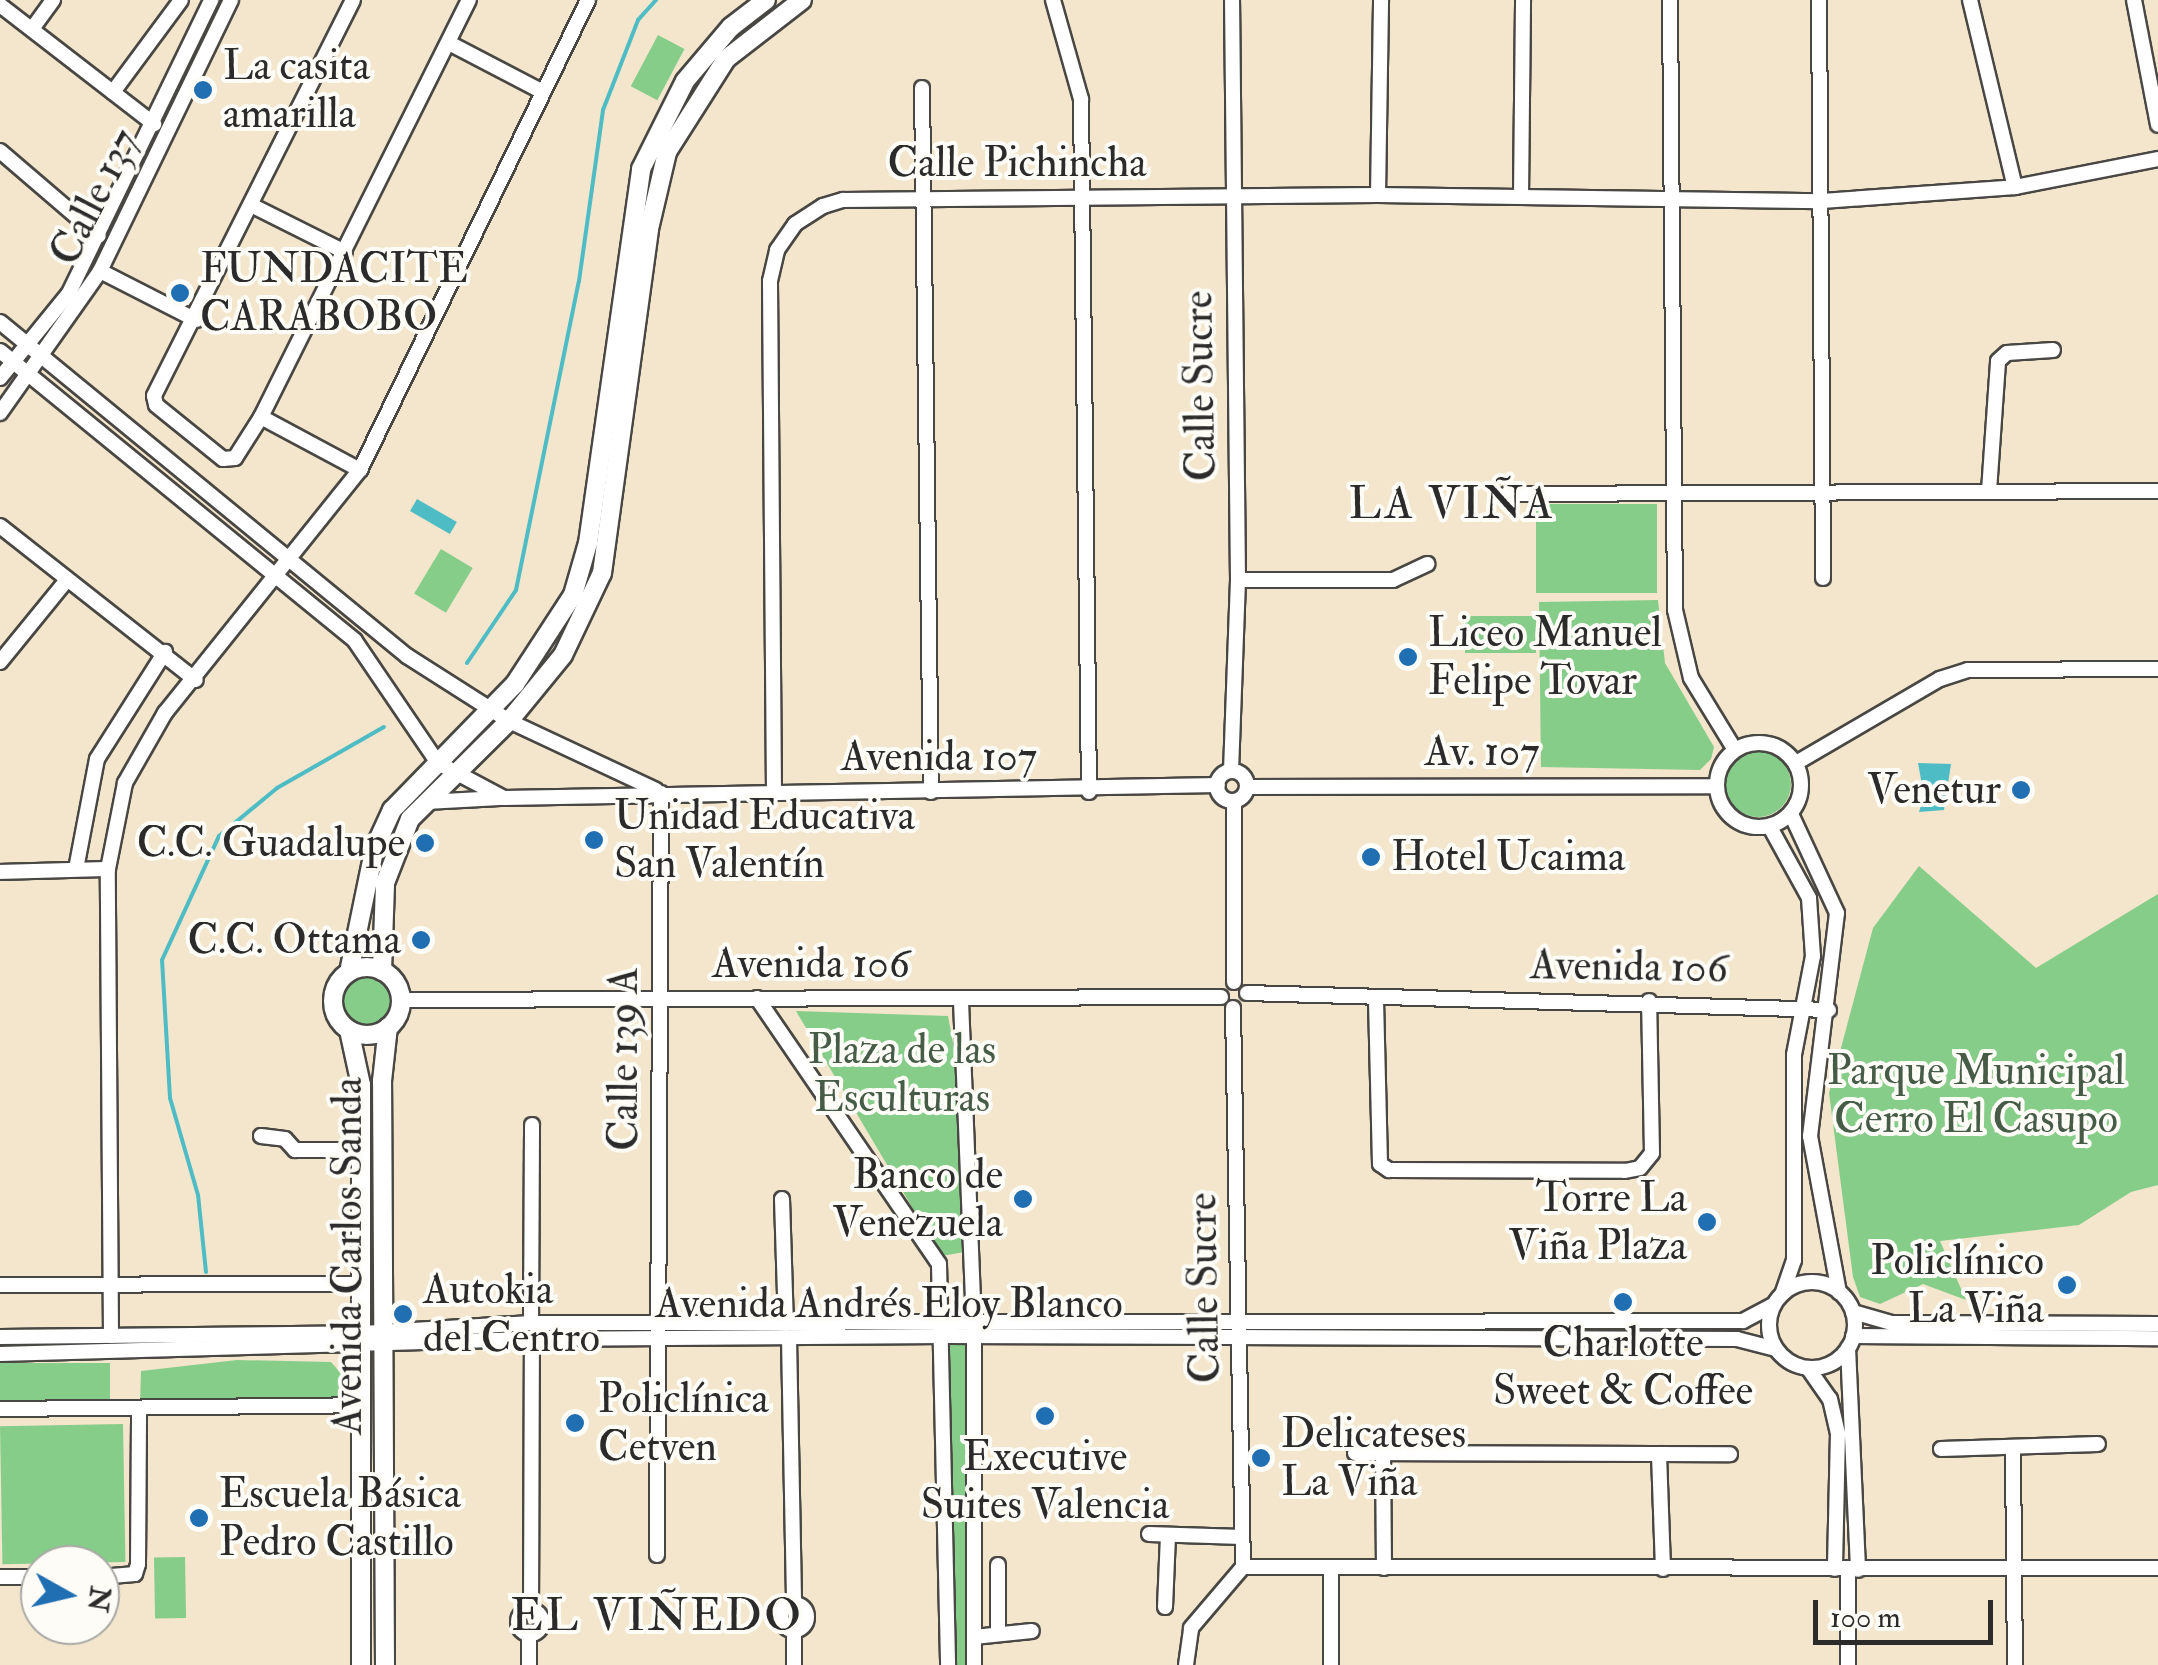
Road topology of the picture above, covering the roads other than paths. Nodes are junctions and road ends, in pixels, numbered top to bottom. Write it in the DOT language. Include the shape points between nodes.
graph roads {
  1 [pos="52,0"];
  2 [pos="181,0"];
  3 [pos="211,0"];
  4 [pos="232,0"];
  5 [pos="353,0"];
  6 [pos="469,0"];
  7 [pos="588,0"];
  8 [pos="766,0"];
  9 [pos="1052,0"];
  10 [pos="1232,0"];
  11 [pos="1381,0"];
  12 [pos="1523,0"];
  13 [pos="1670,0"];
  14 [pos="1820,0"];
  15 [pos="1970,0"];
  16 [pos="2134,0"];
  17 [pos="797,1"];
  18 [pos="0,5"];
  19 [pos="32,29"];
  20 [pos="448,42"];
  21 [pos="922,88"];
  22 [pos="113,92"];
  23 [pos="543,92"];
  24 [pos="154,124"];
  25 [pos="2158,125"];
  26 [pos="0,151"];
  27 [pos="2158,159"];
  28 [pos="2015,187"];
  29 [pos="1378,195"];
  30 [pos="1520,196"];
  31 [pos="1232,197"];
  32 [pos="1082,198"];
  33 [pos="925,199"];
  34 [pos="1670,199"];
  35 [pos="1822,201"];
  36 [pos="252,206"];
  37 [pos="99,236"];
  38 [pos="345,252"];
  39 [pos="100,270"];
  40 [pos="196,320"];
  41 [pos="0,322"];
  42 [pos="26,344"];
  43 [pos="2053,350"];
  44 [pos="6,356"];
  45 [pos="43,356"];
  46 [pos="30,375"];
  47 [pos="0,378"];
  48 [pos="0,413"];
  49 [pos="261,417"];
  50 [pos="360,470"];
  51 [pos="1822,488"];
  52 [pos="2158,490"];
  53 [pos="1989,491"];
  54 [pos="1507,494"];
  55 [pos="1671,496"];
  56 [pos="600,520"];
  57 [pos="0,526"];
  58 [pos="292,562"];
  59 [pos="1426,564"];
  60 [pos="278,578"];
  61 [pos="1823,578"];
  62 [pos="1238,580"];
  63 [pos="66,581"];
  64 [pos="165,652"];
  65 [pos="0,662"];
  66 [pos="2158,669"];
  67 [pos="196,680"];
  68 [pos="490,708"];
  69 [pos="509,721"];
  70 [pos="1734,750"];
  71 [pos="438,762"];
  72 [pos="1796,762"];
  73 [pos="458,770"];
  74 [pos="1231,771"];
  75 [pos="1218,785"];
  76 [pos="1716,786"];
  77 [pos="1247,787"];
  78 [pos="931,792"];
  79 [pos="1089,792"];
  80 [pos="661,793"];
  81 [pos="774,793"];
  82 [pos="504,798"];
  83 [pos="1234,801"];
  84 [pos="426,802"];
  85 [pos="1790,814"];
  86 [pos="1770,827"];
  87 [pos="76,869"];
  88 [pos="108,869"];
  89 [pos="0,872"];
  90 [pos="382,971"];
  91 [pos="349,972"];
  92 [pos="1234,982"];
  93 [pos="1247,993"];
  94 [pos="1221,996"];
  95 [pos="756,998"];
  96 [pos="658,999"];
  97 [pos="400,1000"];
  98 [pos="1376,1000"];
  99 [pos="1649,1000"];
  100 [pos="960,1001"];
  101 [pos="1805,1007"];
  102 [pos="1233,1008"];
  103 [pos="1829,1010"];
  104 [pos="388,1026"];
  105 [pos="350,1030"];
  106 [pos="532,1125"];
  107 [pos="261,1136"];
  108 [pos="361,1150"];
  109 [pos="782,1199"];
  110 [pos="973,1280"];
  111 [pos="361,1284"];
  112 [pos="0,1285"];
  113 [pos="942,1286"];
  114 [pos="111,1288"];
  115 [pos="1839,1292"];
  116 [pos="1778,1300"];
  117 [pos="1852,1312"];
  118 [pos="1241,1321"];
  119 [pos="2158,1324"];
  120 [pos="943,1330"];
  121 [pos="974,1330"];
  122 [pos="531,1331"];
  123 [pos="661,1331"];
  124 [pos="788,1331"];
  125 [pos="0,1336"];
  126 [pos="111,1336"];
  127 [pos="2158,1338"];
  128 [pos="372,1340"];
  129 [pos="1240,1341"];
  130 [pos="1851,1342"];
  131 [pos="1776,1349"];
  132 [pos="0,1354"];
  133 [pos="1808,1368"];
  134 [pos="362,1405"];
  135 [pos="0,1409"];
  136 [pos="140,1410"];
  137 [pos="2098,1444"];
  138 [pos="2013,1448"];
  139 [pos="1940,1449"];
  140 [pos="1355,1453"];
  141 [pos="1383,1454"];
  142 [pos="1659,1454"];
  143 [pos="1730,1454"];
  144 [pos="1149,1534"];
  145 [pos="1168,1535"];
  146 [pos="1242,1537"];
  147 [pos="657,1555"];
  148 [pos="998,1565"];
  149 [pos="1243,1567"];
  150 [pos="1384,1568"];
  151 [pos="2158,1568"];
  152 [pos="1331,1569"];
  153 [pos="1662,1569"];
  154 [pos="1847,1570"];
  155 [pos="2013,1571"];
  156 [pos="120,1575"];
  157 [pos="1164,1607"];
  158 [pos="1032,1631"];
  159 [pos="998,1634"];
  160 [pos="974,1637"];
  161 [pos="361,1665"];
  162 [pos="385,1665"];
  163 [pos="529,1665"];
  164 [pos="794,1665"];
  165 [pos="948,1665"];
  166 [pos="974,1665"];
  167 [pos="1186,1665"];
  168 [pos="1332,1665"];
  169 [pos="1848,1665"];
  170 [pos="2015,1665"];
  1 -- 19 [label="street"];
  2 -- 22 [label="street"];
  3 -- 24 [label="street"];
  4 -- 39 [label="street, Calle 137"];
  5 -- 36 [label="street"];
  6 -- 20 [label="street"];
  7 -- 23 [label="street"];
  8 -- 56 [label="street" via="700,62 647,150 626,251"];
  9 -- 32 [label="street" via="1081,99"];
  10 -- 31 [label="street, Calle Sucre"];
  11 -- 29 [label="street"];
  12 -- 30 [label="street"];
  13 -- 34 [label="street"];
  14 -- 35 [label="street"];
  15 -- 28 [label="street"];
  16 -- 25 [label="street"];
  17 -- 56 [label="street" via="726,59 667,152"];
  18 -- 19 [label="street"];
  19 -- 22 [label="street"];
  20 -- 23 [label="street"];
  20 -- 38 [label="street"];
  21 -- 33 [label="street"];
  22 -- 24 [label="street"];
  23 -- 50 [label="street"];
  24 -- 37 [label="street"];
  26 -- 37 [label="street"];
  27 -- 28 [label="street, Calle Pichincha"];
  28 -- 35 [label="street, Calle Pichincha"];
  29 -- 30 [label="street, Calle Pichincha"];
  29 -- 31 [label="street, Calle Pichincha"];
  30 -- 34 [label="street, Calle Pichincha"];
  31 -- 32 [label="street, Calle Pichincha"];
  31 -- 62 [label="street, Calle Sucre"];
  32 -- 33 [label="street, Calle Pichincha"];
  32 -- 79 [label="street"];
  33 -- 78 [label="street"];
  33 -- 81 [label="street, Calle Pichincha" via="823,206 795,224 777,250 770,281"];
  34 -- 35 [label="street, Calle Pichincha"];
  34 -- 55 [label="street"];
  35 -- 51 [label="street"];
  36 -- 38 [label="street"];
  36 -- 40 [label="street"];
  37 -- 42 [label="street" via="69,293"];
  38 -- 49 [label="street"];
  39 -- 40 [label="street"];
  39 -- 45 [label="street, Calle 137"];
  40 -- 49 [label="street" via="157,387 156,405 223,459 235,458"];
  41 -- 42 [label="street"];
  42 -- 44 [label="street"];
  42 -- 45 [label="street"];
  43 -- 53 [label="street" via="2007,353 1998,361"];
  44 -- 46 [label="street"];
  44 -- 47 [label="street"];
  45 -- 46 [label="street, Calle 137"];
  45 -- 58 [label="street"];
  46 -- 48 [label="street, Calle 137"];
  46 -- 60 [label="street"];
  49 -- 50 [label="street"];
  50 -- 58 [label="street"];
  51 -- 53 [label="street"];
  51 -- 55 [label="street"];
  51 -- 61 [label="street"];
  52 -- 53 [label="street"];
  54 -- 55 [label="street"];
  55 -- 70 [label="street" via="1674,610 1687,662"];
  56 -- 68 [label="street" via="560,624"];
  56 -- 69 [label="street" via="602,573 581,626"];
  57 -- 63 [label="street"];
  58 -- 60 [label="street"];
  58 -- 68 [label="street" via="408,656"];
  59 -- 62 [label="street" via="1393,580"];
  60 -- 67 [label="street"];
  60 -- 71 [label="street" via="354,641"];
  62 -- 74 [label="street, Calle Sucre"];
  63 -- 64 [label="street"];
  63 -- 65 [label="street"];
  64 -- 67 [label="street"];
  64 -- 87 [label="street" via="97,759"];
  66 -- 72 [label="street" via="1968,670 1940,679"];
  67 -- 88 [label="street" via="166,712 125,783"];
  68 -- 69 [label="street"];
  68 -- 71 [label="street"];
  69 -- 73 [label="street"];
  69 -- 80 [label="street"];
  70 -- 72 [label="street" via="1768,743"];
  70 -- 76 [label="street"];
  71 -- 73 [label="street"];
  71 -- 91 [label="street" via="392,810 375,847"];
  72 -- 85 [label="street" via="1802,789"];
  73 -- 82 [label="street"];
  73 -- 84 [label="street"];
  74 -- 75 [label="street"];
  74 -- 77 [label="street"];
  75 -- 79 [label="street, Avenida 107"];
  75 -- 83 [label="street"];
  76 -- 77 [label="street, Av. 107"];
  76 -- 86 [label="street" via="1730,817"];
  77 -- 83 [label="street"];
  78 -- 79 [label="street, Avenida 107"];
  78 -- 81 [label="street, Avenida 107"];
  80 -- 81 [label="street, Avenida 107"];
  80 -- 82 [label="street, Avenida 107"];
  80 -- 96 [label="street, Calle 139 A"];
  82 -- 84 [label="street, Avenida 107"];
  83 -- 92 [label="street"];
  84 -- 90 [label="street" via="410,819 388,869"];
  85 -- 86 [label="street"];
  85 -- 103 [label="street" via="1837,913"];
  86 -- 101 [label="street" via="1809,898 1813,956"];
  87 -- 88 [label="street"];
  87 -- 89 [label="street"];
  88 -- 114 [label="street"];
  90 -- 91 [label="street"];
  90 -- 97 [label="street"];
  91 -- 105 [label="street" via="333,998 335,1013"];
  92 -- 93 [label="street"];
  92 -- 94 [label="street"];
  93 -- 98 [label="street, Avenida 106"];
  93 -- 102 [label="street"];
  94 -- 100 [label="street, Avenida 106"];
  94 -- 102 [label="street"];
  95 -- 96 [label="street, Avenida 106"];
  95 -- 100 [label="street, Avenida 106"];
  95 -- 113 [label="street" via="939,1264"];
  96 -- 97 [label="street, Avenida 106"];
  96 -- 123 [label="street, Calle 139 A"];
  97 -- 104 [label="street"];
  98 -- 99 [label="street, Avenida 106"];
  98 -- 99 [label="street" via="1380,1164 1388,1170 1625,1171 1640,1168 1652,1153"];
  99 -- 101 [label="street, Avenida 106"];
  100 -- 110 [label="street"];
  101 -- 103 [label="street, Avenida 106"];
  101 -- 116 [label="street" via="1791,1092 1794,1260"];
  102 -- 118 [label="street, Calle Sucre"];
  103 -- 115 [label="street" via="1810,1136"];
  104 -- 105 [label="street" via="374,1034"];
  104 -- 128 [label="street, Avenida Carlos Sanda"];
  105 -- 108 [label="street, Avenida Carlos Sanda" via="362,1085"];
  106 -- 122 [label="street"];
  107 -- 108 [label="street" via="285,1139 295,1150"];
  108 -- 111 [label="street, Avenida Carlos Sanda"];
  109 -- 124 [label="street"];
  110 -- 113 [label="street" via="954,1271"];
  110 -- 121 [label="street"];
  111 -- 114 [label="street"];
  111 -- 128 [label="street, Avenida Carlos Sanda"];
  112 -- 114 [label="street"];
  113 -- 120 [label="street"];
  114 -- 126 [label="street"];
  115 -- 116 [label="street" via="1810,1282"];
  115 -- 117 [label="street"];
  116 -- 118 [label="street, Avenida Andrés Eloy Blanco" via="1744,1321"];
  116 -- 131 [label="street" via="1769,1323"];
  117 -- 119 [label="street" via="1891,1323"];
  117 -- 130 [label="street"];
  118 -- 121 [label="street, Avenida Andrés Eloy Blanco"];
  118 -- 129 [label="street, Calle Sucre"];
  120 -- 121 [label="street, Avenida Andrés Eloy Blanco"];
  120 -- 124 [label="street, Avenida Andrés Eloy Blanco"];
  120 -- 165 [label="street"];
  121 -- 129 [label="street, Avenida Andrés Eloy Blanco"];
  121 -- 160 [label="street"];
  122 -- 123 [label="street, Avenida Andrés Eloy Blanco"];
  122 -- 128 [label="street, Avenida Andrés Eloy Blanco"];
  122 -- 163 [label="street" via="531,1610 518,1622 529,1634"];
  123 -- 124 [label="street, Avenida Andrés Eloy Blanco"];
  123 -- 147 [label="street, Calle 139 A"];
  124 -- 164 [label="street" via="794,1604 781,1617 794,1630"];
  125 -- 126 [label="street, Avenida Andrés Eloy Blanco"];
  126 -- 128 [label="street, Avenida Andrés Eloy Blanco"];
  127 -- 130 [label="street"];
  128 -- 132 [label="street, Avenida Andrés Eloy Blanco"];
  128 -- 134 [label="street, Avenida Carlos Sanda"];
  128 -- 162 [label="street, Avenida Carlos Sanda"];
  129 -- 131 [label="street, Avenida Andrés Eloy Blanco" via="1722,1338"];
  129 -- 146 [label="street, Calle Sucre"];
  130 -- 133 [label="street" via="1831,1364"];
  130 -- 154 [label="street"];
  131 -- 133 [label="street"];
  133 -- 154 [label="street" via="1830,1399 1838,1433"];
  134 -- 136 [label="street"];
  134 -- 161 [label="street, Avenida Carlos Sanda"];
  135 -- 136 [label="street"];
  136 -- 156 [label="street" via="138,1564 135,1574"];
  137 -- 138 [label="street"];
  138 -- 139 [label="street"];
  138 -- 155 [label="street"];
  140 -- 141 [label="street"];
  141 -- 142 [label="street"];
  141 -- 150 [label="street"];
  142 -- 143 [label="street"];
  142 -- 153 [label="street"];
  144 -- 145 [label="street"];
  145 -- 146 [label="street"];
  145 -- 157 [label="street"];
  146 -- 149 [label="street, Calle Sucre"];
  148 -- 159 [label="street"];
  149 -- 152 [label="street"];
  149 -- 167 [label="street" via="1191,1628"];
  150 -- 152 [label="street"];
  150 -- 153 [label="street"];
  151 -- 155 [label="street"];
  152 -- 168 [label="street"];
  153 -- 154 [label="street"];
  154 -- 155 [label="street"];
  154 -- 169 [label="street"];
  155 -- 170 [label="street"];
  158 -- 159 [label="street"];
  159 -- 160 [label="street"];
  160 -- 166 [label="street"];
}
